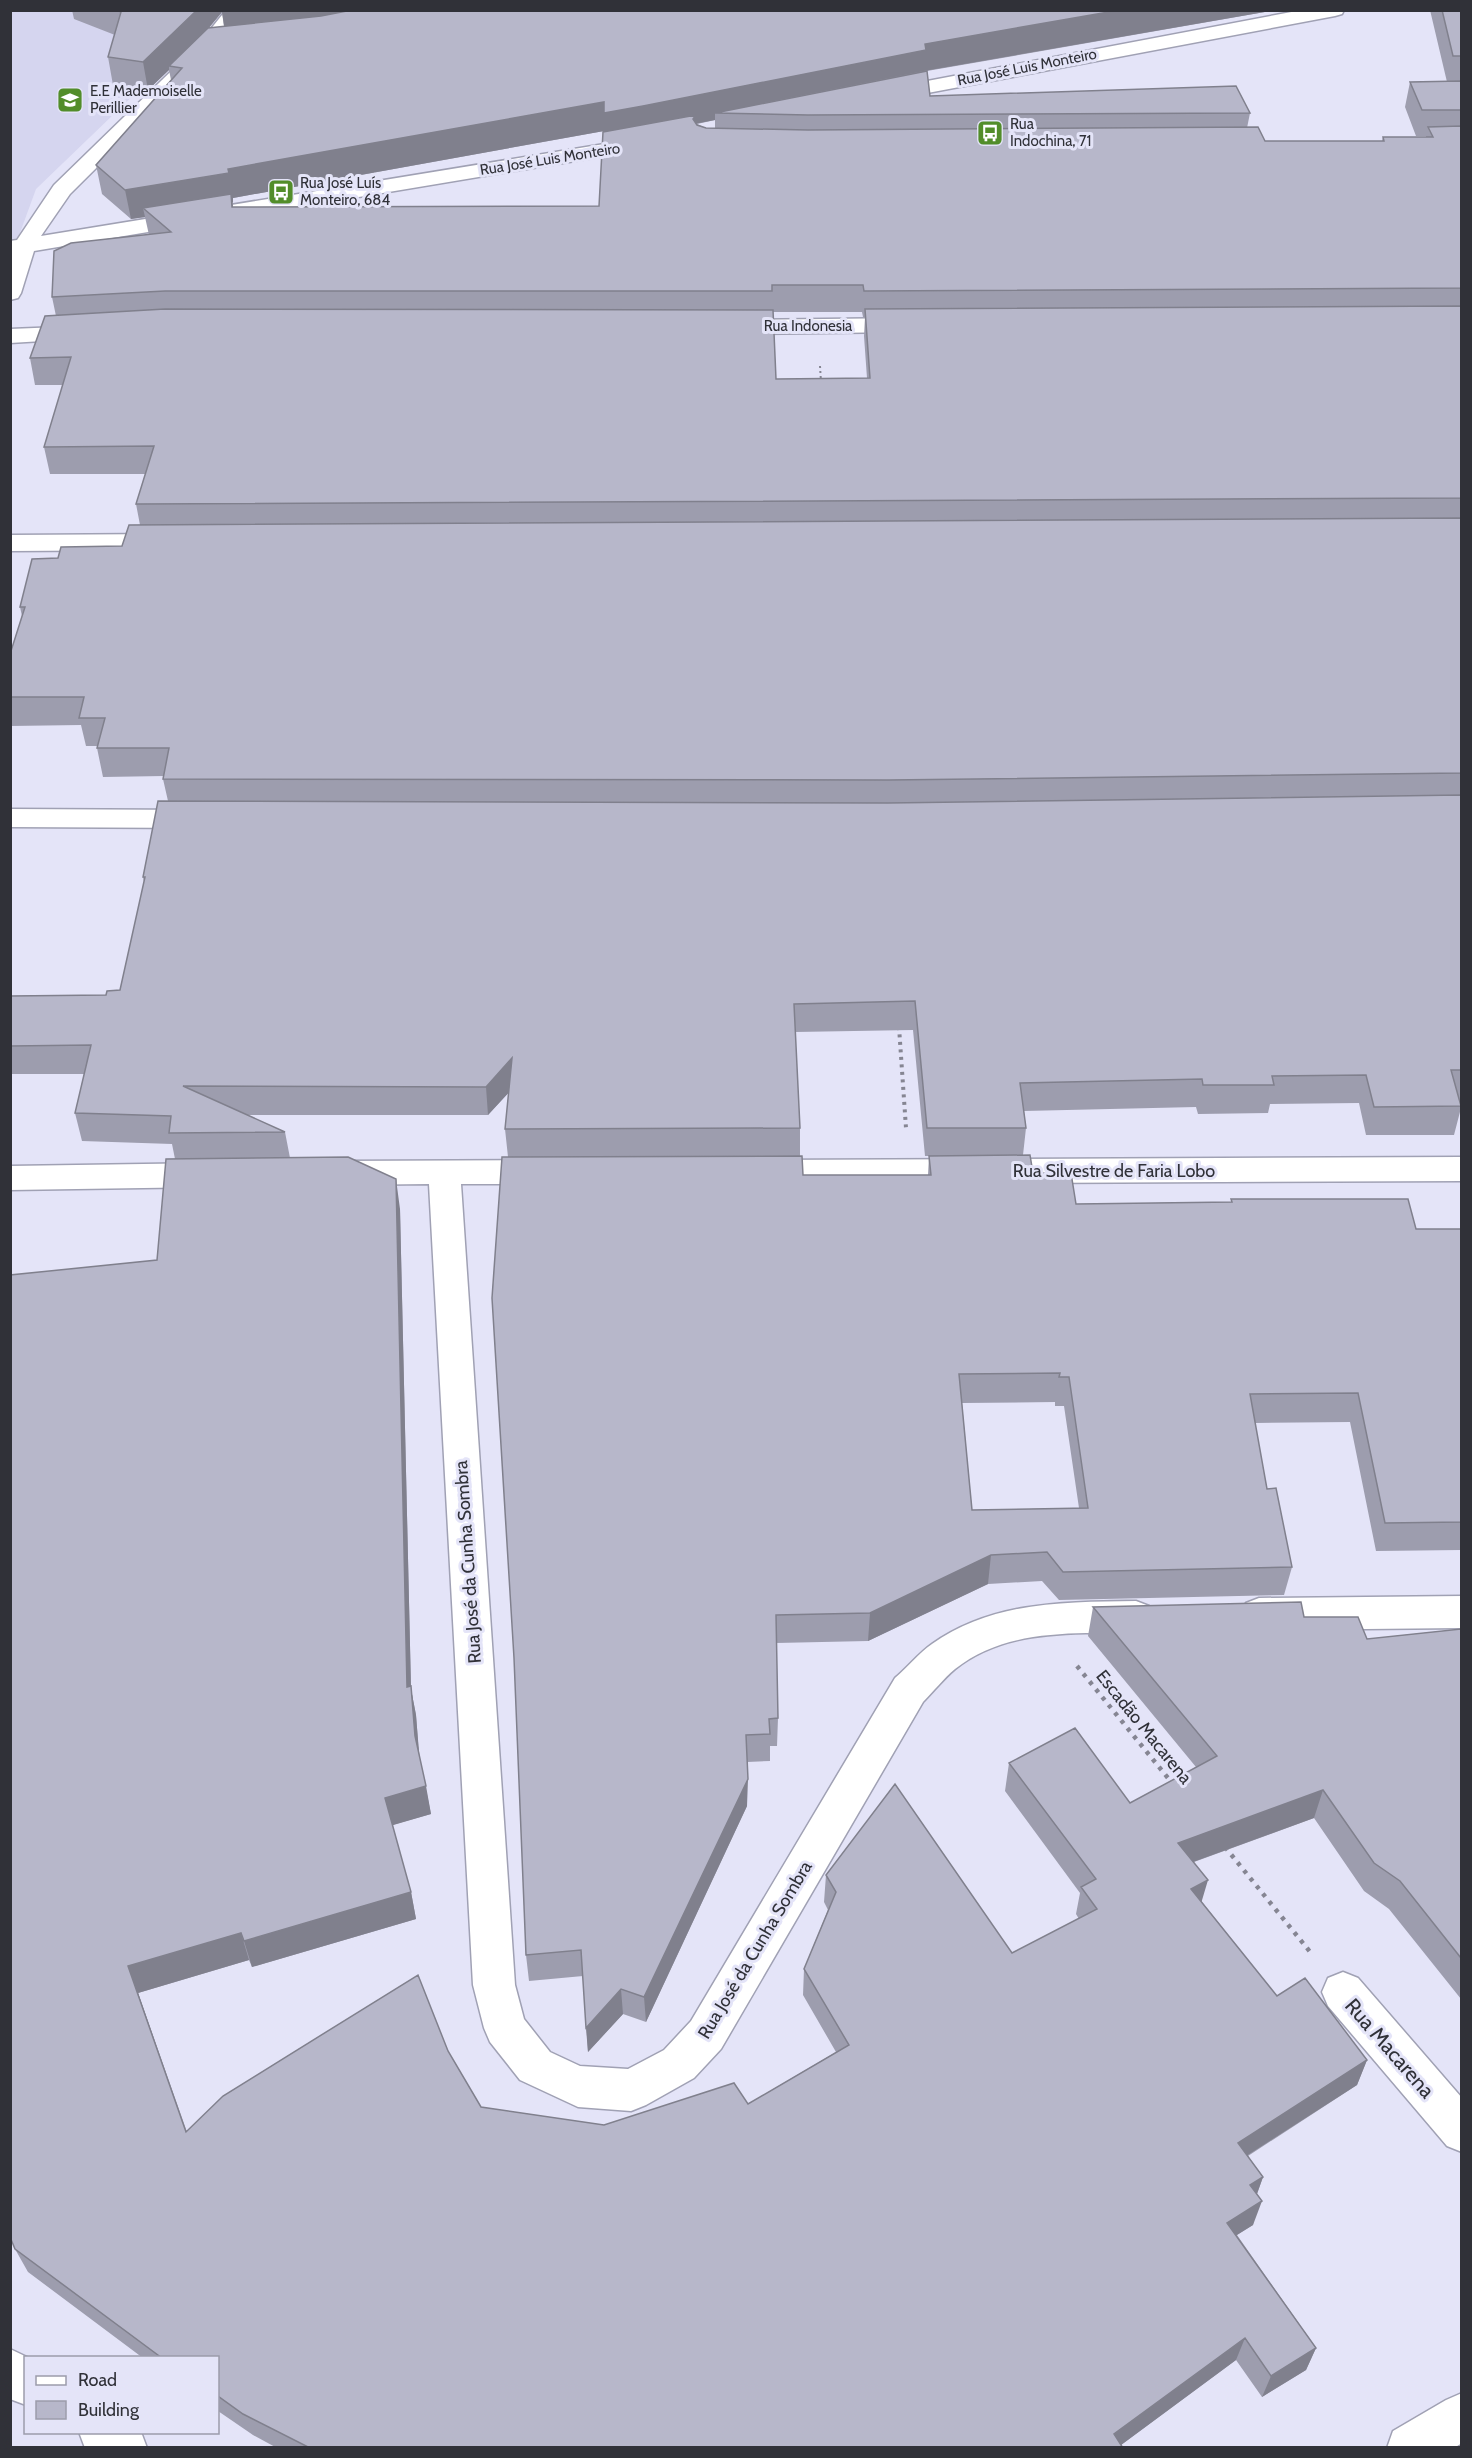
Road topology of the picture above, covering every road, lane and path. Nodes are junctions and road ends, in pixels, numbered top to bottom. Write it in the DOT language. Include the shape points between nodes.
graph roads {
  1 [pos="236,10"];
  2 [pos="1335,10"];
  3 [pos="227,47"];
  4 [pos="205,49"];
  5 [pos="872,98"];
  6 [pos="667,141"];
  7 [pos="17,247"];
  8 [pos="10,293"];
  9 [pos="935,325"];
  10 [pos="705,327"];
  11 [pos="102,331"];
  12 [pos="10,336"];
  13 [pos="190,542"];
  14 [pos="10,543"];
  15 [pos="10,818"];
  16 [pos="226,819"];
  17 [pos="899,1021"];
  18 [pos="1461,1169"];
  19 [pos="444,1172"];
  20 [pos="575,1172"];
  21 [pos="730,1172"];
  22 [pos="909,1172"];
  23 [pos="314,1174"];
  24 [pos="244,1175"];
  25 [pos="10,1178"];
  26 [pos="1461,1612"];
  27 [pos="1229,1615"];
  28 [pos="1169,1616"];
  29 [pos="1038,1619"];
  30 [pos="1179,1792"];
  31 [pos="1224,1846"];
  32 [pos="1343,1992"];
  33 [pos="1461,2130"];
  34 [pos="10,2372"];
  35 [pos="24,2381"];
  36 [pos="1461,2416"];
  37 [pos="103,2434"];
  38 [pos="124,2448"];
  39 [pos="1410,2448"];
  1 -- 4 [label="street"];
  2 -- 5 [label="street, Rua José Luis Monteiro"];
  3 -- 4 [label="street"];
  4 -- 7 [label="street" via="62,190"];
  6 -- 7 [label="street, Rua José Luis Monteiro"];
  7 -- 8 [label="street"];
  9 -- 10 [label="street, Rua Indonesia"];
  11 -- 12 [label="street"];
  13 -- 14 [label="street"];
  15 -- 16 [label="street"];
  17 -- 22 [label="path"];
  18 -- 22 [label="street, Rua Silvestre de Faria Lobo"];
  19 -- 20 [label="street"];
  19 -- 23 [label="street"];
  19 -- 29 [label="street, Rua José da Cunha Sombra" via="494,1985 505,2028 535,2066 578,2086 631,2090 679,2064 706,2036 909,1690 946,1655 985,1632"];
  21 -- 22 [label="street, Rua Silvestre de Faria Lobo"];
  24 -- 25 [label="street"];
  26 -- 27 [label="street"];
  28 -- 29 [label="street, Rua José da Cunha Sombra"];
  29 -- 30 [label="path, Escadão Macarena"];
  31 -- 32 [label="path"];
  32 -- 33 [label="street, Rua Macarena"];
  34 -- 35 [label="street"];
  36 -- 39 [label="street"];
  37 -- 38 [label="street"];
}
